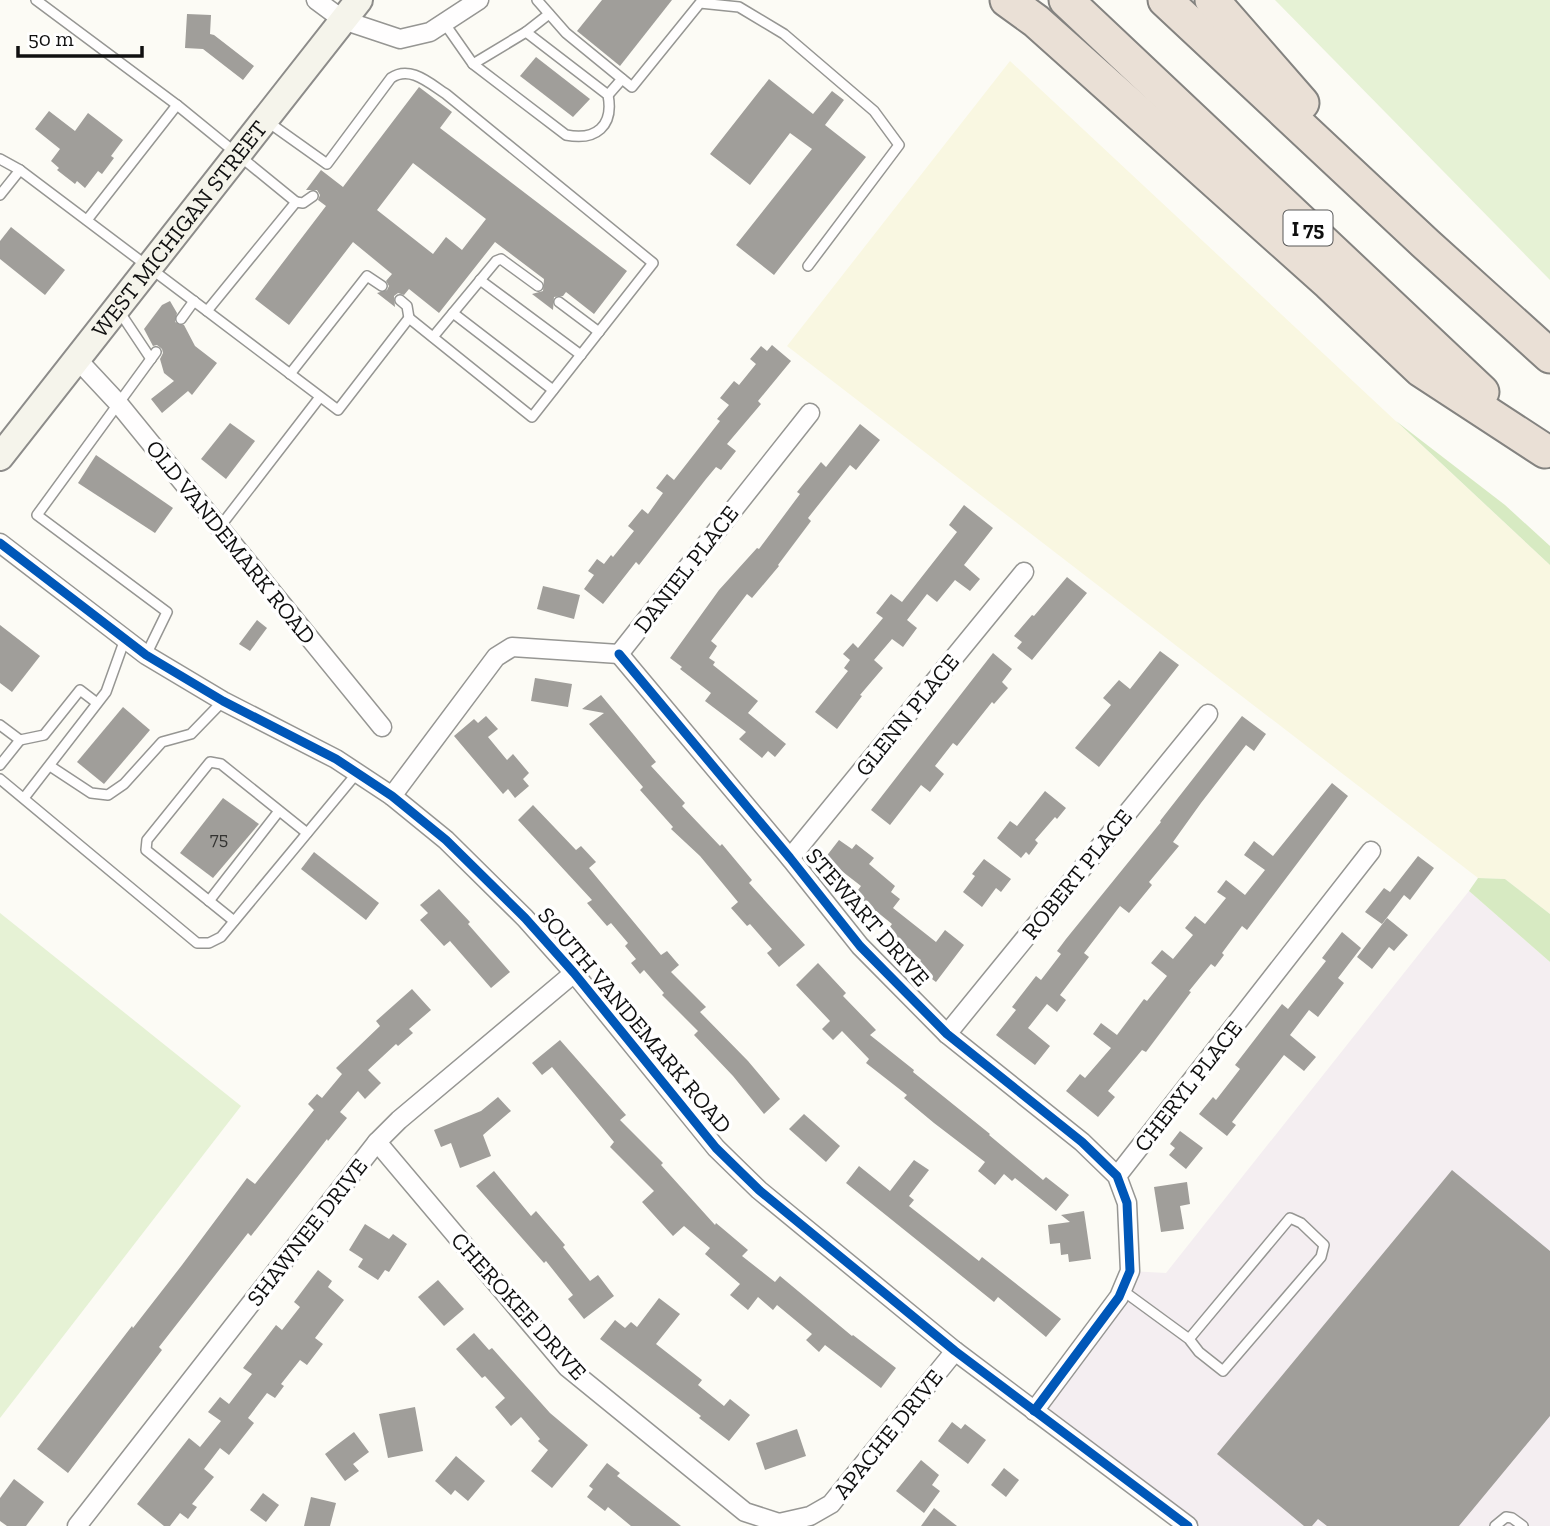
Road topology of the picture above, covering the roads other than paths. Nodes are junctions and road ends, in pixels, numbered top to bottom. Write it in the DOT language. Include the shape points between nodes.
graph roads {
  1 [pos="36,0"];
  2 [pos="316,0"];
  3 [pos="479,0"];
  4 [pos="537,0"];
  5 [pos="1007,0"];
  6 [pos="1066,0"];
  7 [pos="1165,0"];
  8 [pos="1212,0"];
  9 [pos="351,10"];
  10 [pos="549,13"];
  11 [pos="445,24"];
  12 [pos="526,33"];
  13 [pos="473,64"];
  14 [pos="622,79"];
  15 [pos="608,95"];
  16 [pos="177,105"];
  17 [pos="263,119"];
  18 [pos="236,154"];
  19 [pos="0,159"];
  20 [pos="327,164"];
  21 [pos="20,170"];
  22 [pos="329,176"];
  23 [pos="0,195"];
  24 [pos="313,196"];
  25 [pos="296,202"];
  26 [pos="87,220"];
  27 [pos="1426,244"];
  28 [pos="808,266"];
  29 [pos="149,267"];
  30 [pos="480,280"];
  31 [pos="382,286"];
  32 [pos="538,286"];
  33 [pos="400,300"];
  34 [pos="194,301"];
  35 [pos="559,302"];
  36 [pos="116,308"];
  37 [pos="207,311"];
  38 [pos="453,313"];
  39 [pos="410,318"];
  40 [pos="181,319"];
  41 [pos="599,332"];
  42 [pos="433,337"];
  43 [pos="581,355"];
  44 [pos="1550,356"];
  45 [pos="76,358"];
  46 [pos="290,374"];
  47 [pos="553,390"];
  48 [pos="320,397"];
  49 [pos="118,403"];
  50 [pos="810,413"];
  51 [pos="1547,453"];
  52 [pos="0,457"];
  53 [pos="219,528"];
  54 [pos="0,543"];
  55 [pos="1024,572"];
  56 [pos="125,639"];
  57 [pos="619,654"];
  58 [pos="146,655"];
  59 [pos="223,701"];
  60 [pos="97,703"];
  61 [pos="1208,714"];
  62 [pos="0,725"];
  63 [pos="382,727"];
  64 [pos="20,740"];
  65 [pos="0,765"];
  66 [pos="50,766"];
  67 [pos="357,773"];
  68 [pos="0,779"];
  69 [pos="392,796"];
  70 [pos="24,798"];
  71 [pos="279,811"];
  72 [pos="307,833"];
  73 [pos="1371,851"];
  74 [pos="790,858"];
  75 [pos="209,901"];
  76 [pos="234,921"];
  77 [pos="574,972"];
  78 [pos="947,1034"];
  79 [pos="377,1142"];
  80 [pos="1117,1176"];
  81 [pos="1122,1290"];
  82 [pos="1189,1339"];
  83 [pos="955,1351"];
  84 [pos="1034,1411"];
  85 [pos="779,1525"];
  86 [pos="77,1526"];
  87 [pos="1188,1526"];
  88 [pos="1495,1526"];
  89 [pos="1522,1526"];
  1 -- 16 [label="lane"];
  2 -- 9 [label="street"];
  3 -- 11 [label="street"];
  4 -- 10 [label="lane"];
  5 -- 51 [label="highway" via="1036,21 1421,370"];
  6 -- 51 [label="highway, I 75"];
  7 -- 27 [label="highway"];
  8 -- 27 [label="highway"];
  9 -- 11 [label="street" via="400,39"];
  9 -- 17 [label="main road, WEST MICHIGAN STREET"];
  10 -- 12 [label="lane"];
  10 -- 14 [label="lane"];
  11 -- 13 [label="lane"];
  12 -- 13 [label="lane"];
  12 -- 15 [label="lane"];
  13 -- 15 [label="lane" via="566,135 582,138 604,125 611,109"];
  14 -- 15 [label="lane"];
  14 -- 28 [label="lane" via="632,87 700,3 739,8 784,34 874,111 899,145"];
  16 -- 18 [label="lane"];
  16 -- 26 [label="lane"];
  17 -- 18 [label="main road, WEST MICHIGAN STREET"];
  17 -- 20 [label="lane"];
  18 -- 25 [label="lane"];
  18 -- 29 [label="main road, WEST MICHIGAN STREET"];
  19 -- 21 [label="lane"];
  20 -- 22 [label="lane"];
  20 -- 41 [label="lane" via="391,79 406,73 419,77 653,263"];
  21 -- 23 [label="lane"];
  21 -- 26 [label="lane"];
  24 -- 25 [label="lane"];
  25 -- 37 [label="lane"];
  26 -- 29 [label="lane"];
  27 -- 44 [label="highway"];
  29 -- 34 [label="lane"];
  29 -- 36 [label="main road, WEST MICHIGAN STREET"];
  30 -- 32 [label="lane" via="501,259"];
  30 -- 38 [label="lane"];
  30 -- 43 [label="lane"];
  31 -- 46 [label="lane" via="366,276"];
  33 -- 39 [label="lane"];
  34 -- 37 [label="lane"];
  34 -- 40 [label="lane"];
  35 -- 41 [label="lane"];
  36 -- 45 [label="main road, WEST MICHIGAN STREET"];
  36 -- 49 [label="lane" via="153,356"];
  37 -- 46 [label="lane"];
  38 -- 42 [label="lane"];
  38 -- 47 [label="lane"];
  39 -- 42 [label="lane"];
  39 -- 48 [label="lane" via="338,410"];
  41 -- 43 [label="lane"];
  42 -- 47 [label="lane" via="533,417"];
  43 -- 47 [label="lane"];
  45 -- 49 [label="street, OLD VANDEMARK ROAD"];
  45 -- 52 [label="main road, WEST MICHIGAN STREET"];
  46 -- 48 [label="lane"];
  48 -- 53 [label="lane"];
  49 -- 53 [label="street, OLD VANDEMARK ROAD"];
  49 -- 58 [label="lane" via="37,515 167,612"];
  50 -- 57 [label="street, DANIEL PLACE"];
  53 -- 63 [label="street, OLD VANDEMARK ROAD"];
  54 -- 56 [label="street, SOUTH VANDEMARK ROAD"];
  55 -- 74 [label="street, GLENN PLACE"];
  56 -- 58 [label="street, SOUTH VANDEMARK ROAD"];
  56 -- 60 [label="lane" via="107,691"];
  57 -- 69 [label="street, DANIEL PLACE" via="512,647 496,657"];
  57 -- 74 [label="street, STEWART DRIVE"];
  58 -- 59 [label="street, SOUTH VANDEMARK ROAD"];
  59 -- 66 [label="lane" via="191,734 162,741 124,784 108,795 91,793"];
  59 -- 67 [label="street, SOUTH VANDEMARK ROAD"];
  60 -- 64 [label="lane" via="80,690 44,735"];
  60 -- 66 [label="lane"];
  61 -- 78 [label="street, ROBERT PLACE"];
  62 -- 64 [label="lane"];
  64 -- 65 [label="lane"];
  66 -- 70 [label="lane"];
  67 -- 69 [label="street, SOUTH VANDEMARK ROAD"];
  67 -- 72 [label="lane"];
  68 -- 70 [label="lane"];
  69 -- 77 [label="street, SOUTH VANDEMARK ROAD" via="460,852"];
  70 -- 76 [label="lane" via="197,943 221,937"];
  71 -- 72 [label="lane"];
  71 -- 75 [label="lane"];
  71 -- 75 [label="lane" via="221,764 210,762 146,840 146,850"];
  72 -- 76 [label="lane"];
  73 -- 80 [label="street, CHERYL PLACE"];
  74 -- 78 [label="street, STEWART DRIVE" via="860,946"];
  75 -- 76 [label="lane"];
  77 -- 79 [label="street, SHAWNEE DRIVE"];
  77 -- 83 [label="street, SOUTH VANDEMARK ROAD" via="716,1148 759,1190"];
  78 -- 80 [label="street, STEWART DRIVE" via="1082,1142"];
  79 -- 85 [label="street, CHEROKEE DRIVE" via="567,1367 745,1512"];
  79 -- 86 [label="street, SHAWNEE DRIVE"];
  80 -- 81 [label="street" via="1127,1203 1130,1271"];
  81 -- 82 [label="lane"];
  81 -- 84 [label="street"];
  82 -- 82 [label="lane" via="1223,1371 1321,1257 1324,1245 1290,1218"];
  83 -- 84 [label="street, SOUTH VANDEMARK ROAD"];
  83 -- 85 [label="street, APACHE DRIVE" via="831,1504"];
  84 -- 87 [label="street, SOUTH VANDEMARK ROAD"];
  88 -- 89 [label="lane" via="1506,1517"];
}
